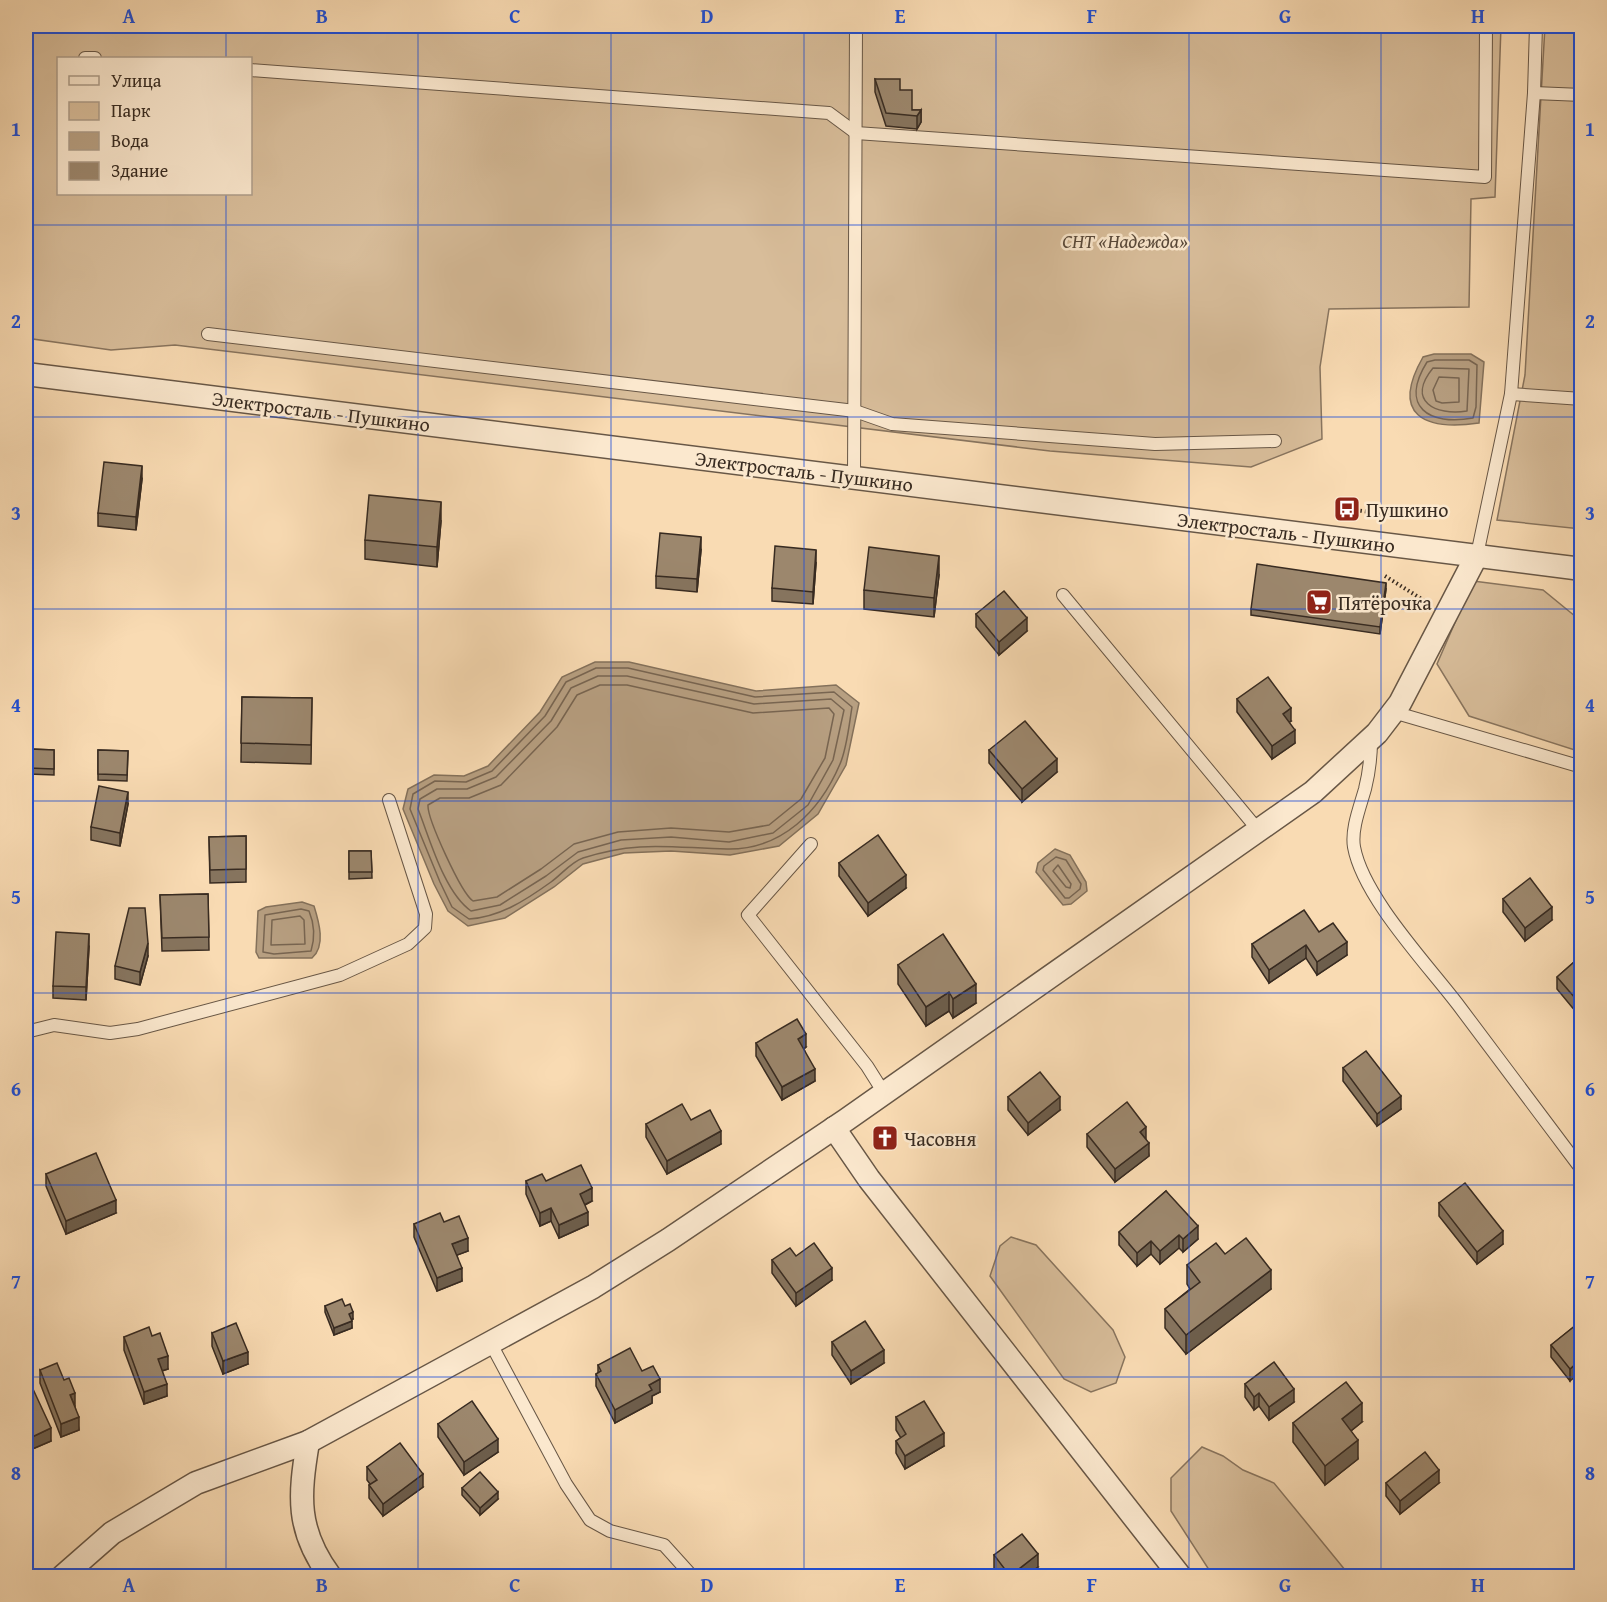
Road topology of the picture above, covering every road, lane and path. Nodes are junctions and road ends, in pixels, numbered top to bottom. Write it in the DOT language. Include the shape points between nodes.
graph roads {
  1 [pos="856,26"];
  2 [pos="1486,26"];
  3 [pos="1536,26"];
  4 [pos="252,70"];
  5 [pos="1534,93"];
  6 [pos="1581,95"];
  7 [pos="856,133"];
  8 [pos="208,334"];
  9 [pos="26,374"];
  10 [pos="1511,394"];
  11 [pos="1581,399"];
  12 [pos="855,411"];
  13 [pos="1275,441"];
  14 [pos="854,477"];
  15 [pos="1347,509"];
  16 [pos="1395,515"];
  17 [pos="1477,555"];
  18 [pos="1581,569"];
  19 [pos="1385,576"];
  20 [pos="1063,595"];
  21 [pos="1447,614"];
  22 [pos="1393,712"];
  23 [pos="1371,739"];
  24 [pos="1581,767"];
  25 [pos="389,800"];
  26 [pos="1260,831"];
  27 [pos="811,844"];
  28 [pos="26,1032"];
  29 [pos="884,1093"];
  30 [pos="834,1128"];
  31 [pos="1581,1170"];
  32 [pos="490,1342"];
  33 [pos="308,1442"];
  34 [pos="63,1576"];
  35 [pos="330,1576"];
  36 [pos="692,1576"];
  37 [pos="1179,1576"];
  1 -- 7 [label="lane"];
  2 -- 7 [label="lane" via="1485,177"];
  3 -- 5 [label="lane"];
  4 -- 7 [label="lane" via="829,112"];
  5 -- 6 [label="lane"];
  5 -- 10 [label="lane"];
  7 -- 12 [label="lane"];
  8 -- 12 [label="lane"];
  9 -- 14 [label="street, Электросталь - Пушкино"];
  10 -- 11 [label="lane"];
  10 -- 17 [label="lane"];
  12 -- 13 [label="lane" via="892,424 1155,444"];
  12 -- 14 [label="lane"];
  14 -- 17 [label="street, Электросталь - Пушкино"];
  15 -- 16 [label="path"];
  17 -- 18 [label="street, Электросталь - Пушкино"];
  17 -- 21 [label="street"];
  19 -- 21 [label="path"];
  20 -- 26 [label="lane"];
  21 -- 22 [label="street"];
  22 -- 23 [label="street"];
  22 -- 24 [label="lane"];
  23 -- 26 [label="street" via="1313,792"];
  23 -- 31 [label="lane" via="1371,759 1356,820 1354,846 1361,869 1418,956"];
  25 -- 28 [label="lane" via="426,914 425,928 408,944 340,975 138,1029 110,1033 54,1025"];
  26 -- 29 [label="street"];
  27 -- 29 [label="lane" via="748,915"];
  29 -- 30 [label="street"];
  30 -- 32 [label="street" via="612,1275"];
  30 -- 37 [label="street" via="869,1179"];
  32 -- 33 [label="street"];
  32 -- 36 [label="lane" via="566,1484 590,1520 610,1531 664,1545"];
  33 -- 34 [label="street" via="196,1483 112,1533"];
  33 -- 35 [label="street" via="301,1500 303,1525 316,1556"];
}
